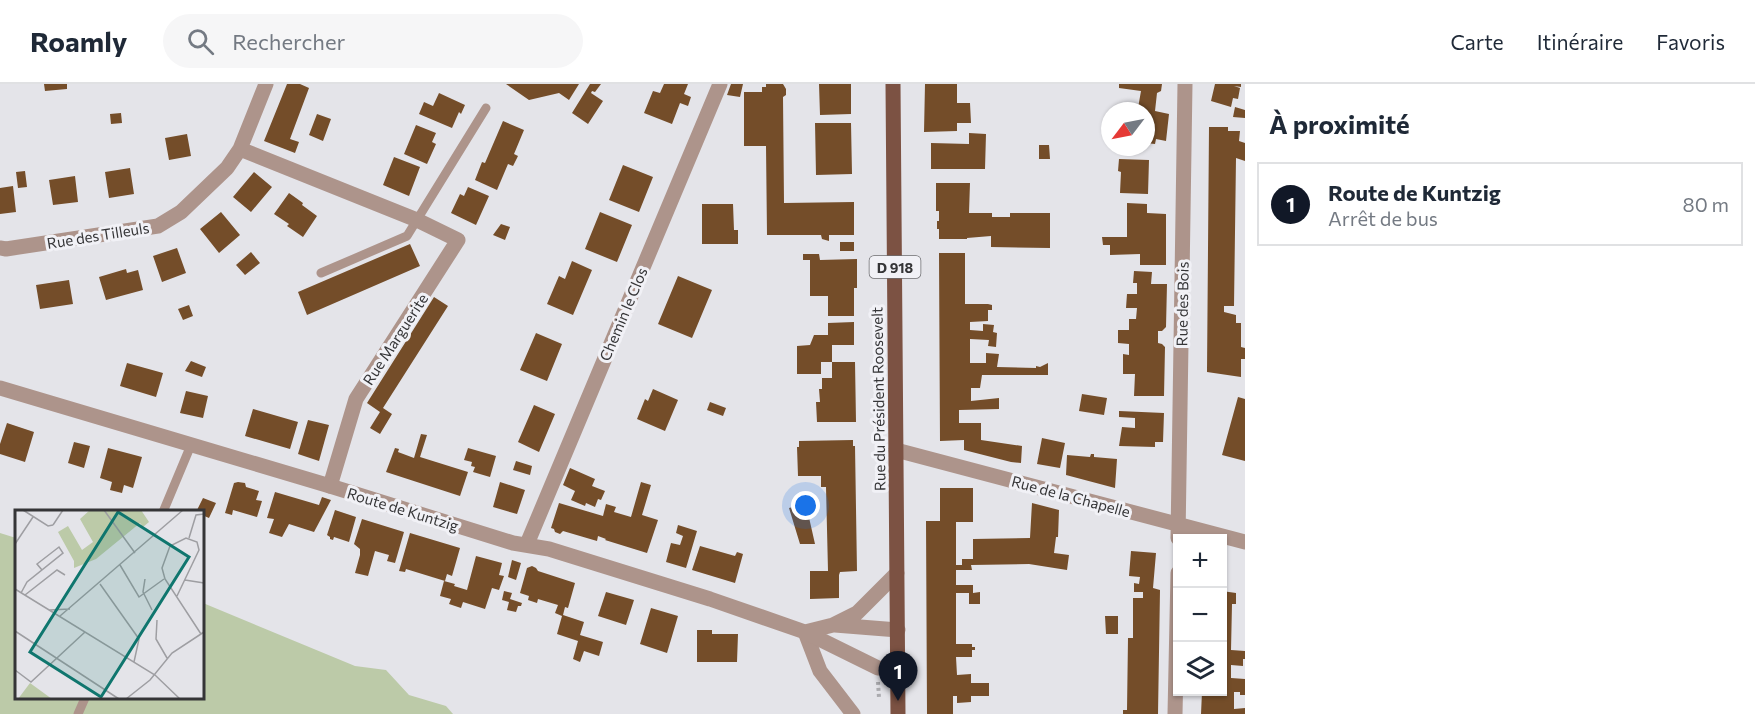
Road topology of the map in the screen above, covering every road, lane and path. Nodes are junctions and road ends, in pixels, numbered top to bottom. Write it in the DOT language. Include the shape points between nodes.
graph roads {
  1 [pos="266,84"];
  2 [pos="720,84"];
  3 [pos="893,84"];
  4 [pos="1185,84"];
  5 [pos="486,108"];
  6 [pos="240,149"];
  7 [pos="417,220"];
  8 [pos="0,248"];
  9 [pos="321,273"];
  10 [pos="0,388"];
  11 [pos="191,445"];
  12 [pos="896,450"];
  13 [pos="330,486"];
  14 [pos="164,510"];
  15 [pos="1178,531"];
  16 [pos="1245,542"];
  17 [pos="527,544"];
  18 [pos="897,573"];
  19 [pos="1178,588"];
  20 [pos="833,625"];
  21 [pos="897,630"];
  22 [pos="805,632"];
  23 [pos="898,669"];
  24 [pos="85,699"];
  25 [pos="78,714"];
  26 [pos="853,714"];
  27 [pos="898,714"];
  28 [pos="1175,714"];
  1 -- 6 [label="street, Rue des Tilleuls"];
  2 -- 17 [label="street, Chemin le Clos"];
  3 -- 12 [label="main road, Rue du Président Roosevelt / D 918"];
  4 -- 15 [label="street, Rue des Bois"];
  5 -- 7 [label="lane"];
  6 -- 7 [label="street, Rue Marguerite"];
  6 -- 8 [label="street, Rue des Tilleuls" via="227,168 181,212 158,226"];
  7 -- 9 [label="lane" via="407,236"];
  7 -- 13 [label="street, Rue Marguerite" via="458,240 356,399"];
  10 -- 11 [label="street, Route de Kuntzig"];
  11 -- 13 [label="street, Route de Kuntzig"];
  11 -- 14 [label="lane"];
  12 -- 15 [label="street, Rue de la Chapelle"];
  12 -- 18 [label="main road, Rue du Président Roosevelt / D 918"];
  13 -- 17 [label="street, Route de Kuntzig"];
  15 -- 16 [label="street, Rue de la Chapelle"];
  17 -- 22 [label="street, Route de Kuntzig"];
  18 -- 20 [label="street" via="857,613"];
  18 -- 21 [label="main road, Rue du Président Roosevelt / D 918"];
  19 -- 28 [label="street"];
  20 -- 21 [label="street"];
  20 -- 22 [label="street"];
  21 -- 23 [label="main road, Rue du Président Roosevelt / D 918"];
  22 -- 23 [label="street, Route de Kuntzig" via="878,668"];
  22 -- 26 [label="street" via="820,671"];
  23 -- 27 [label="main road, Rue du Président Roosevelt / D 918"];
  24 -- 25 [label="lane"];
}
